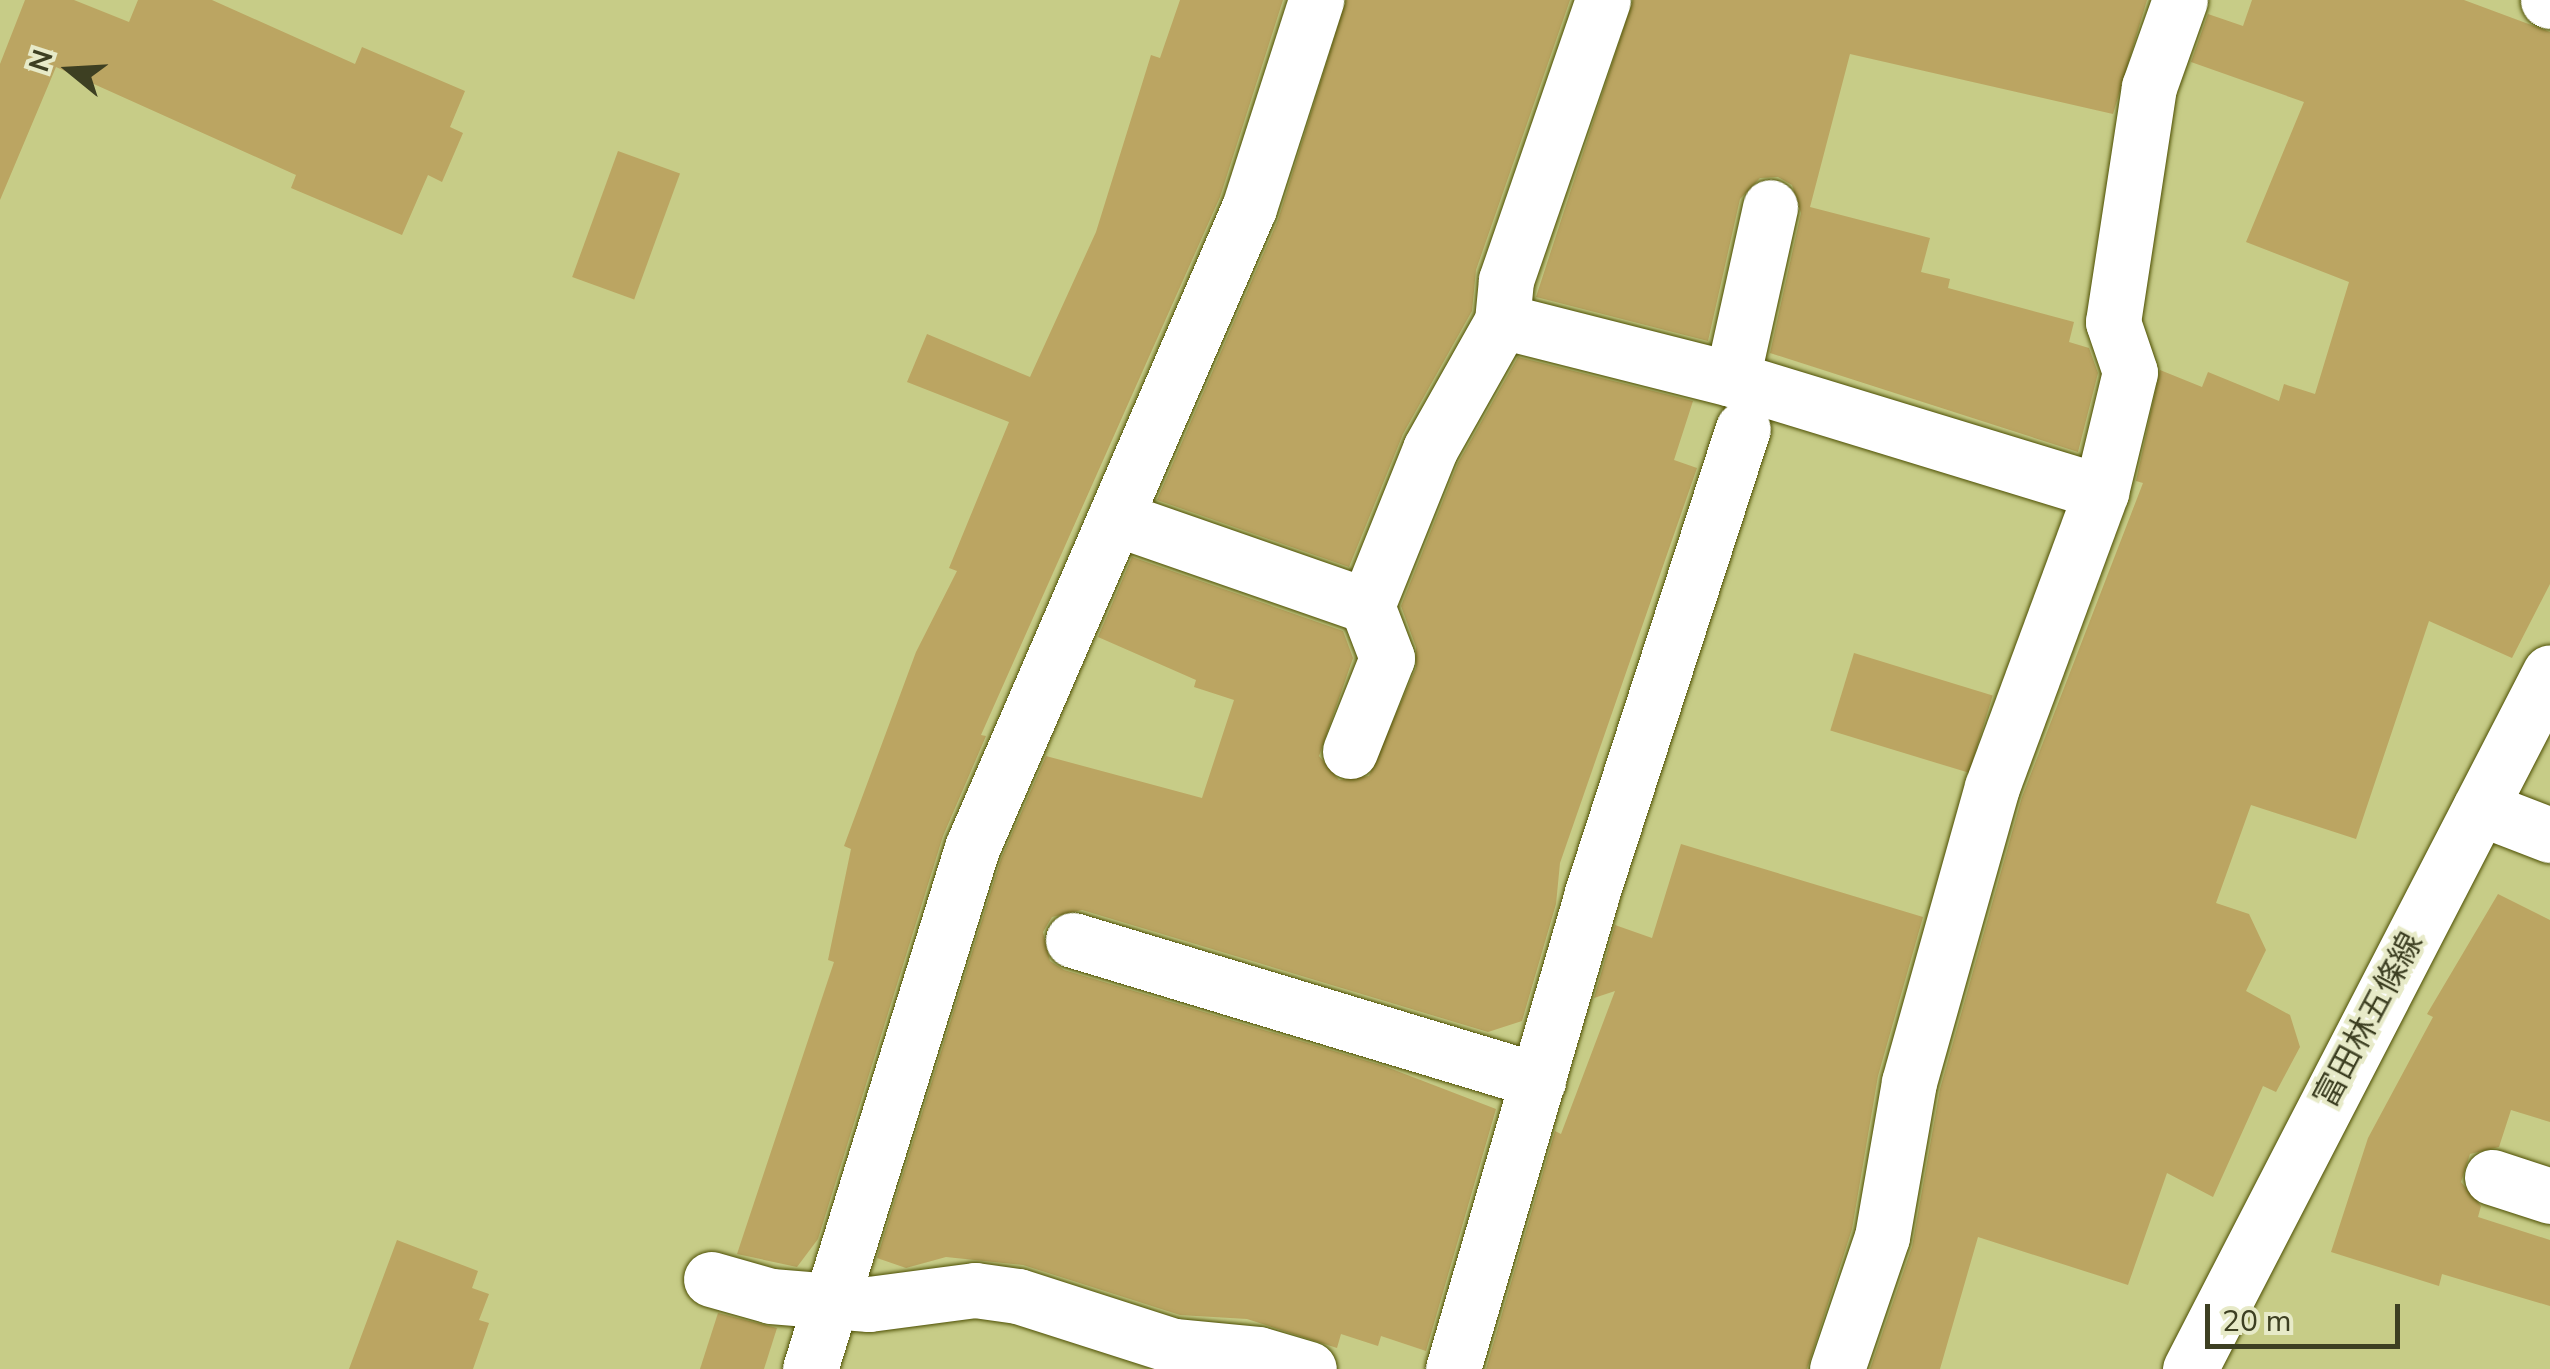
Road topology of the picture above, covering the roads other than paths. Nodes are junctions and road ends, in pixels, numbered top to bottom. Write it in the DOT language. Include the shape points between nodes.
graph roads {
  1 [pos="1316,0"];
  2 [pos="1602,0"];
  3 [pos="2180,0"];
  4 [pos="1770,206"];
  5 [pos="1502,321"];
  6 [pos="1738,404"];
  7 [pos="2101,492"];
  8 [pos="1116,518"];
  9 [pos="1367,606"];
  10 [pos="2550,672"];
  11 [pos="1350,751"];
  12 [pos="2480,808"];
  13 [pos="2550,835"];
  14 [pos="1073,940"];
  15 [pos="1538,1080"];
  16 [pos="2492,1178"];
  17 [pos="2550,1196"];
  18 [pos="711,1280"];
  19 [pos="831,1302"];
  20 [pos="810,1369"];
  21 [pos="1309,1369"];
  22 [pos="1453,1369"];
  23 [pos="1837,1369"];
  24 [pos="2190,1369"];
  1 -- 8 [label="street" via="1249,208"];
  2 -- 5 [label="street" via="1506,280"];
  3 -- 7 [label="street" via="2149,88 2113,322 2130,372"];
  4 -- 6 [label="street"];
  5 -- 6 [label="street"];
  5 -- 9 [label="street" via="1430,448"];
  6 -- 7 [label="street"];
  6 -- 15 [label="street"];
  7 -- 23 [label="street" via="1992,787 1909,1082 1882,1238"];
  8 -- 9 [label="street"];
  8 -- 19 [label="street" via="972,848"];
  9 -- 11 [label="street" via="1386,658"];
  10 -- 12 [label="street, 富田林五條線"];
  12 -- 13 [label="street"];
  12 -- 24 [label="street, 富田林五條線"];
  14 -- 15 [label="street"];
  15 -- 22 [label="street"];
  16 -- 17 [label="street"];
  18 -- 19 [label="street"];
  19 -- 20 [label="street"];
  19 -- 21 [label="street" via="869,1304 975,1290 1018,1296 1174,1346 1258,1354"];
}
